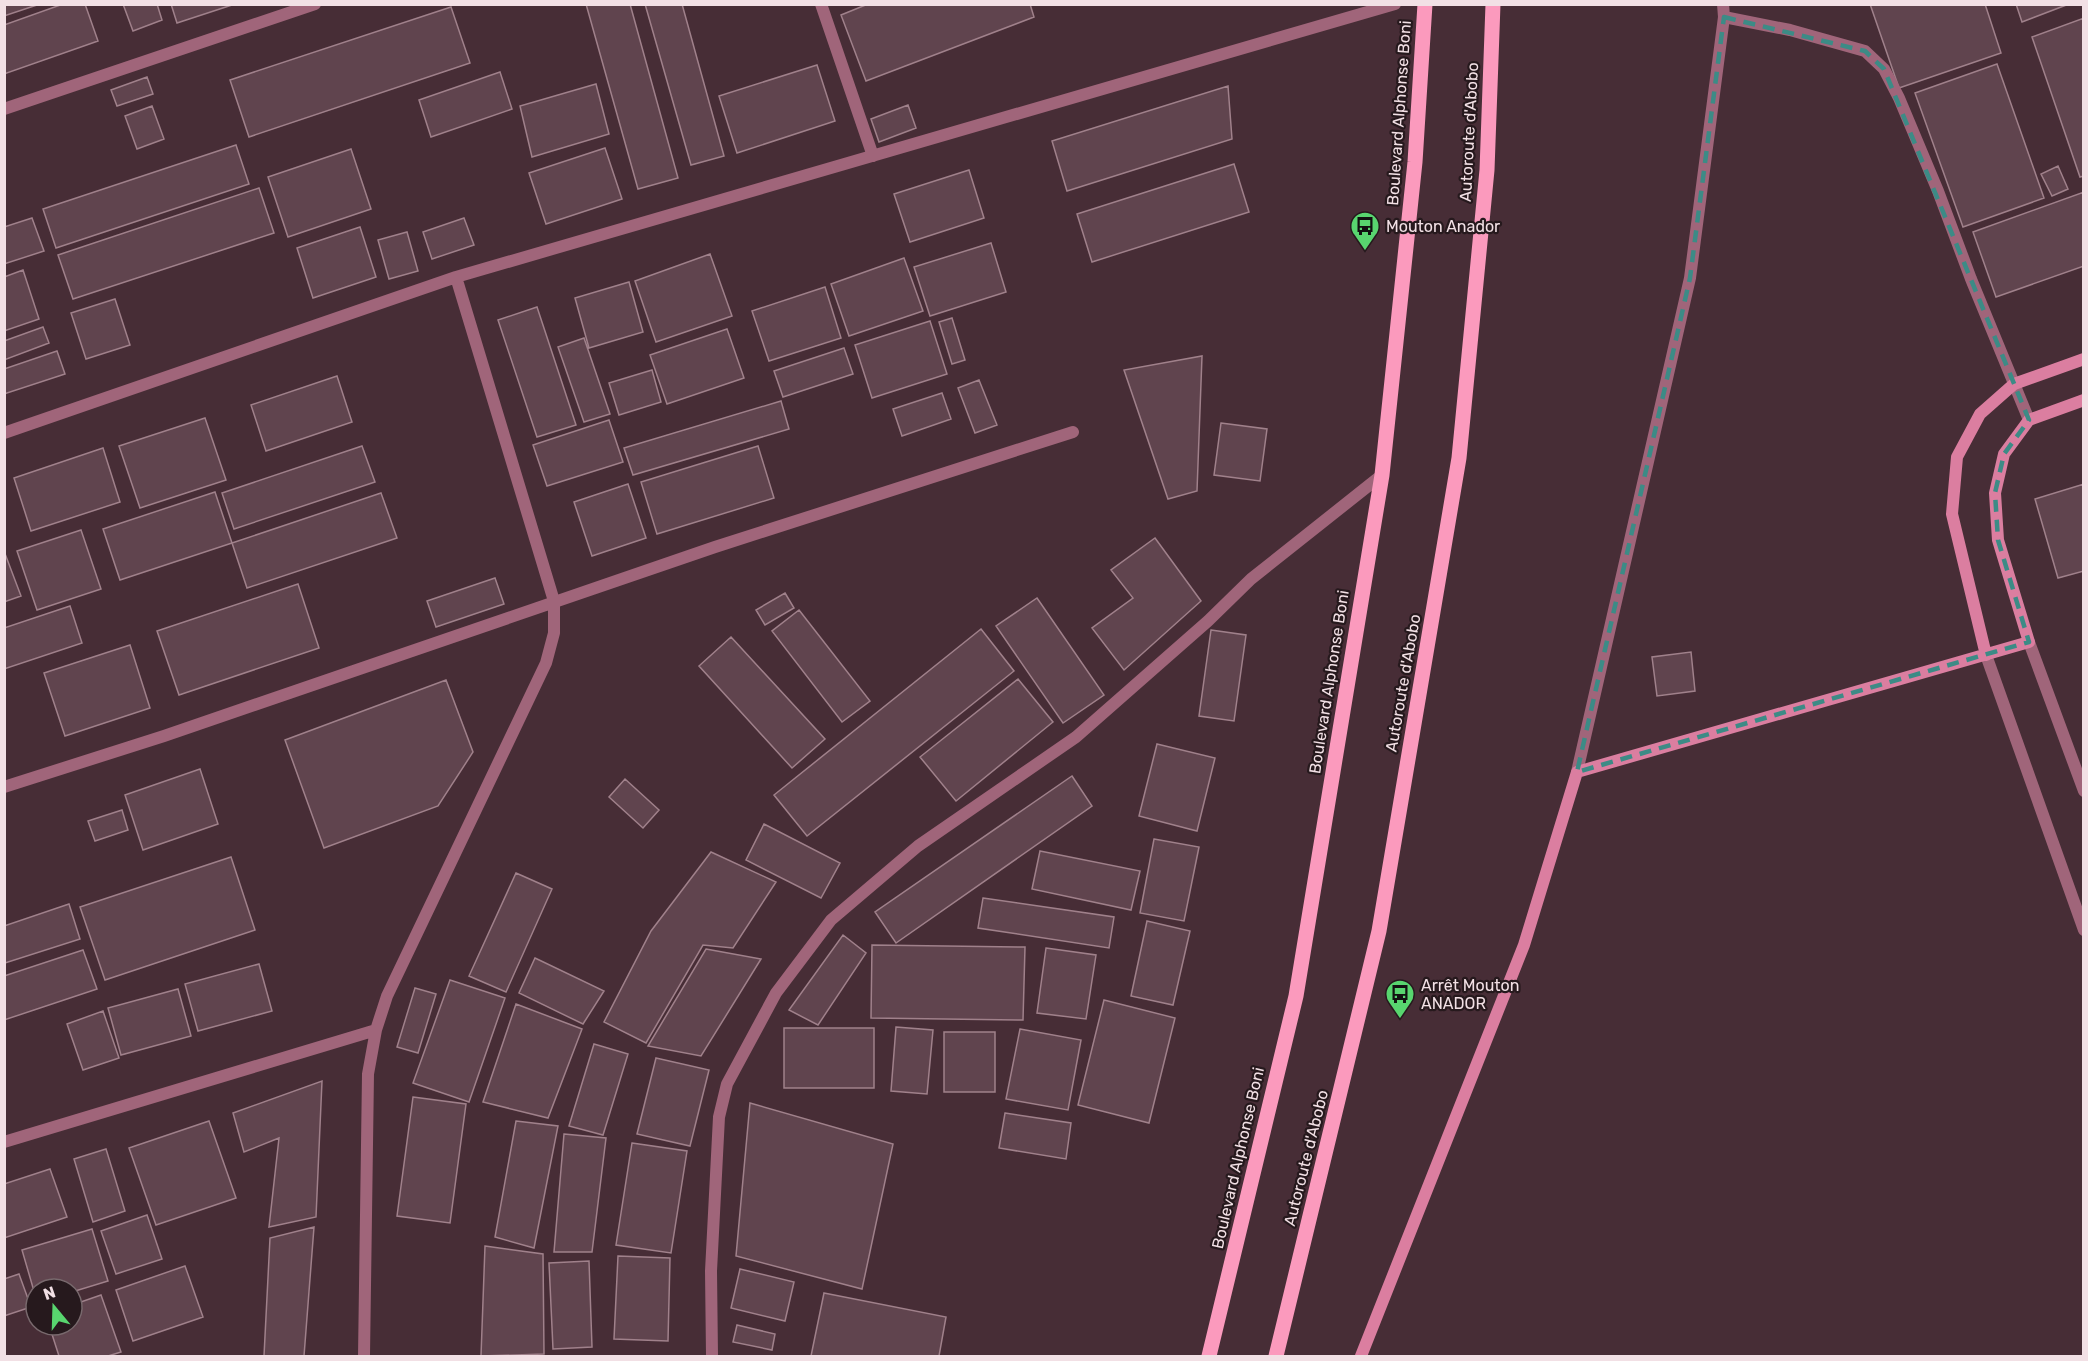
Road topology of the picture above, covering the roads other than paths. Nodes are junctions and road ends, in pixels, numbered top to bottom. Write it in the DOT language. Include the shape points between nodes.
graph roads {
  1 [pos="315,4"];
  2 [pos="821,4"];
  3 [pos="1395,4"];
  4 [pos="1425,4"];
  5 [pos="1493,4"];
  6 [pos="1723,11"];
  7 [pos="4,109"];
  8 [pos="873,156"];
  9 [pos="456,277"];
  10 [pos="2084,359"];
  11 [pos="2014,384"];
  12 [pos="2084,400"];
  13 [pos="2029,420"];
  14 [pos="1073,432"];
  15 [pos="4,433"];
  16 [pos="1382,475"];
  17 [pos="554,601"];
  18 [pos="2029,642"];
  19 [pos="1986,655"];
  20 [pos="1577,772"];
  21 [pos="4,787"];
  22 [pos="2084,791"];
  23 [pos="2084,930"];
  24 [pos="376,1030"];
  25 [pos="4,1142"];
  26 [pos="364,1356"];
  27 [pos="712,1356"];
  28 [pos="1209,1356"];
  29 [pos="1276,1356"];
  30 [pos="1361,1356"];
  1 -- 7 [label="street"];
  2 -- 8 [label="street"];
  3 -- 8 [label="street"];
  4 -- 16 [label="main road, Boulevard Alphonse Boni" via="1416,162"];
  5 -- 29 [label="main road, Autoroute d'Abobo" via="1487,170 1460,458 1379,931"];
  6 -- 11 [label="street" via="1865,51 1884,69 1938,191"];
  6 -- 20 [label="street" via="1690,278"];
  8 -- 9 [label="street"];
  9 -- 15 [label="street"];
  9 -- 17 [label="street"];
  10 -- 11 [label="main road"];
  11 -- 13 [label="street"];
  11 -- 19 [label="main road" via="1980,414 1957,457 1953,514"];
  12 -- 13 [label="main road"];
  13 -- 18 [label="main road" via="2004,454 1995,494 1998,540"];
  14 -- 17 [label="street"];
  16 -- 27 [label="street" via="1251,579 1076,737 918,846 831,920 776,993 727,1084 719,1117 711,1271"];
  16 -- 28 [label="main road, Boulevard Alphonse Boni" via="1296,996"];
  17 -- 21 [label="street"];
  17 -- 24 [label="street" via="554,633 546,663 387,996"];
  18 -- 19 [label="main road"];
  18 -- 22 [label="street"];
  19 -- 20 [label="main road"];
  19 -- 23 [label="street"];
  20 -- 30 [label="main road" via="1524,945"];
  24 -- 25 [label="street"];
  24 -- 26 [label="street" via="368,1074"];
}
